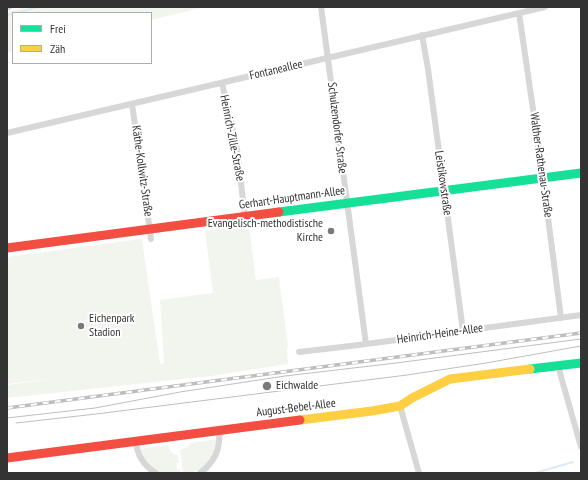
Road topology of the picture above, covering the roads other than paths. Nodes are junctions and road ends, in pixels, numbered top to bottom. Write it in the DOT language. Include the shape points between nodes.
graph roads {
  1 [pos="321,7"];
  2 [pos="545,7"];
  3 [pos="520,13"];
  4 [pos="422,35"];
  5 [pos="328,58"];
  6 [pos="222,83"];
  7 [pos="132,104"];
  8 [pos="7,133"];
  9 [pos="581,173"];
  10 [pos="543,178"];
  11 [pos="444,190"];
  12 [pos="347,203"];
  13 [pos="245,217"];
  14 [pos="150,234"];
  15 [pos="7,248"];
  16 [pos="581,315"];
  17 [pos="561,318"];
  18 [pos="463,331"];
  19 [pos="366,344"];
  20 [pos="299,352"];
  21 [pos="581,363"];
  22 [pos="559,366"];
  23 [pos="400,406"];
  24 [pos="220,430"];
  25 [pos="136,442"];
  26 [pos="581,447"];
  27 [pos="7,458"];
  28 [pos="156,473"];
  29 [pos="200,473"];
  30 [pos="419,473"];
  1 -- 5 [label="street, Schulzendorfer Straße"];
  2 -- 3 [label="street, Fontaneallee"];
  3 -- 4 [label="street, Fontaneallee"];
  3 -- 10 [label="street, Walther-Rathenau-Straße"];
  4 -- 5 [label="street, Fontaneallee"];
  4 -- 11 [label="street, Leistikowstraße"];
  5 -- 6 [label="street, Fontaneallee"];
  5 -- 12 [label="street, Schulzendorfer Straße"];
  6 -- 7 [label="street, Fontaneallee"];
  6 -- 13 [label="street, Heinrich-Zille-Straße" via="237,149"];
  7 -- 8 [label="street, Fontaneallee"];
  7 -- 14 [label="street, Käthe-Kollwitz-Straße"];
  9 -- 10 [label="street, Gerhart-Hauptmann-Allee"];
  10 -- 11 [label="street, Gerhart-Hauptmann-Allee"];
  10 -- 17 [label="street, Walther-Rathenau-Straße"];
  11 -- 12 [label="street, Gerhart-Hauptmann-Allee"];
  11 -- 18 [label="street, Leistikowstraße"];
  12 -- 13 [label="street, Gerhart-Hauptmann-Allee"];
  12 -- 19 [label="street, Schulzendorfer Straße"];
  13 -- 14 [label="street, Gerhart-Hauptmann-Allee"];
  14 -- 15 [label="street, Gerhart-Hauptmann-Allee"];
  16 -- 17 [label="street, Heinrich-Heine-Allee"];
  17 -- 18 [label="street, Heinrich-Heine-Allee"];
  18 -- 19 [label="street, Heinrich-Heine-Allee"];
  19 -- 20 [label="street, Heinrich-Heine-Allee"];
  21 -- 22 [label="street, August-Bebel-Allee"];
  22 -- 23 [label="street, August-Bebel-Allee" via="450,379"];
  22 -- 26 [label="street"];
  23 -- 24 [label="street, August-Bebel-Allee"];
  23 -- 30 [label="street"];
  24 -- 25 [label="street, August-Bebel-Allee"];
  24 -- 29 [label="street" via="219,447 214,459"];
  25 -- 27 [label="street, August-Bebel-Allee"];
  25 -- 28 [label="street" via="141,459"];
}
